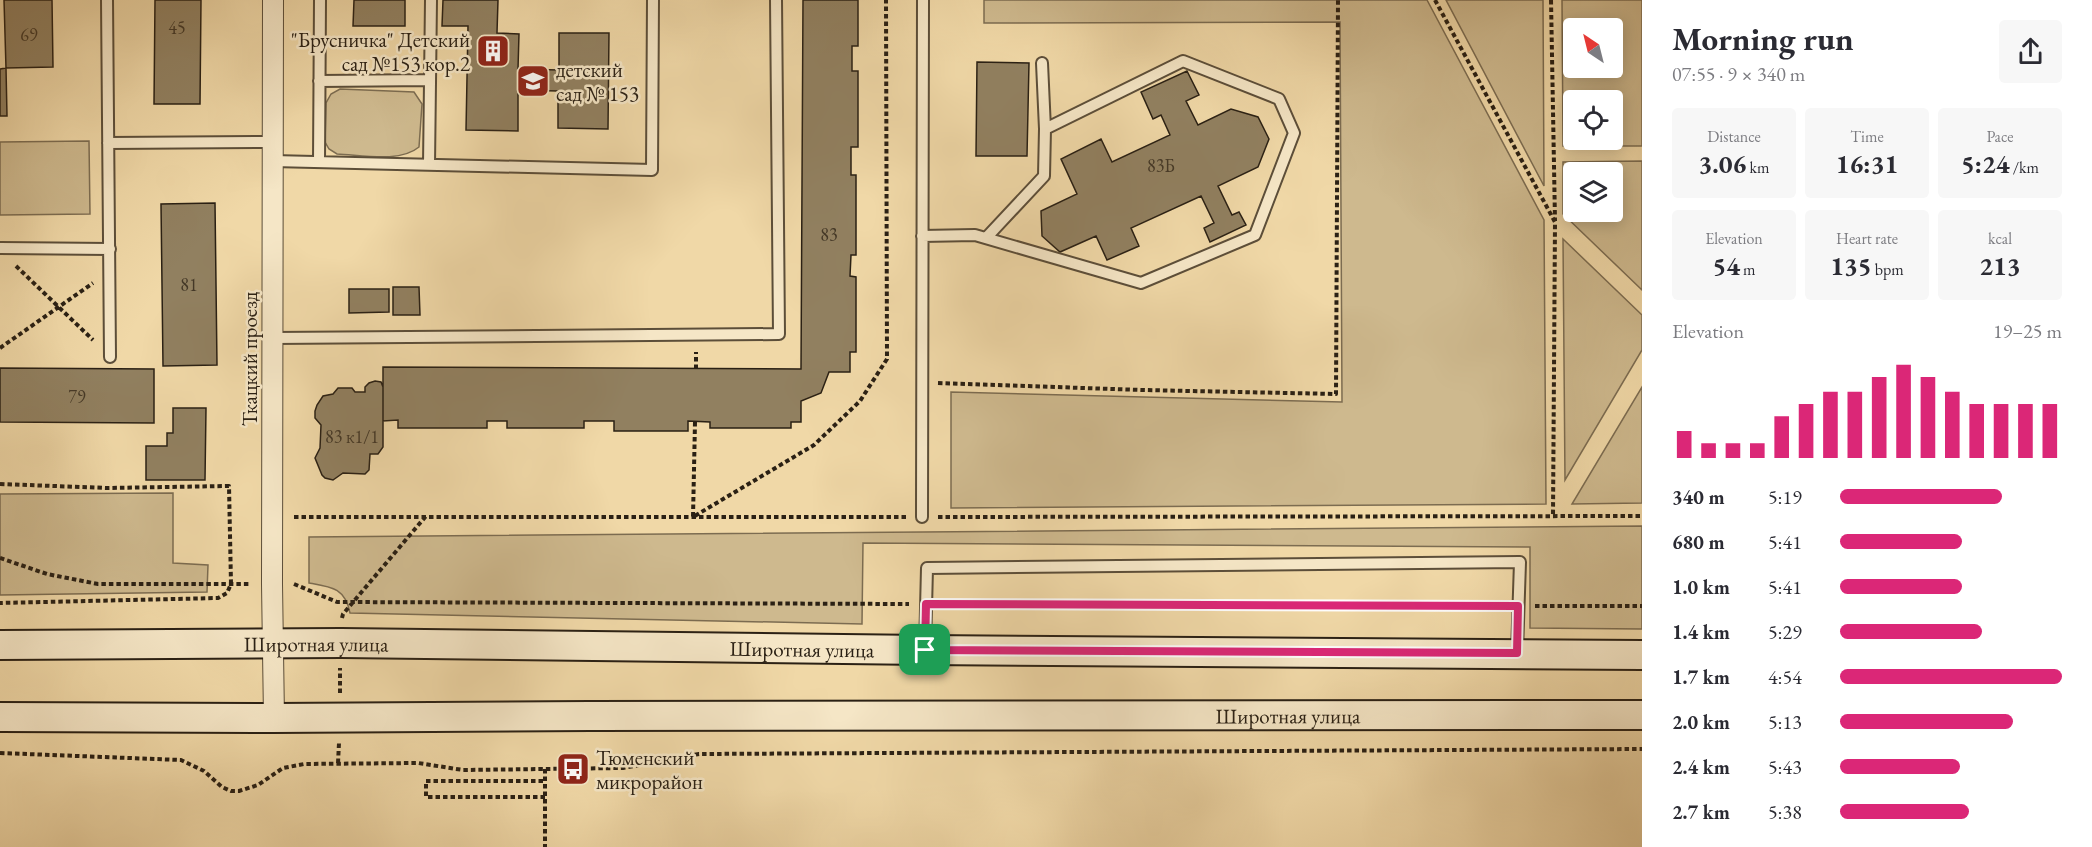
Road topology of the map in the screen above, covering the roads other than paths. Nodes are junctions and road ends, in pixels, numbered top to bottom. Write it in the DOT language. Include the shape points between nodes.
graph roads {
  1 [pos="107,0"];
  2 [pos="273,0"];
  3 [pos="320,0"];
  4 [pos="432,0"];
  5 [pos="653,0"];
  6 [pos="776,0"];
  7 [pos="923,0"];
  8 [pos="1042,63"];
  9 [pos="430,80"];
  10 [pos="319,81"];
  11 [pos="1045,129"];
  12 [pos="108,143"];
  13 [pos="273,151"];
  14 [pos="319,162"];
  15 [pos="429,165"];
  16 [pos="922,236"];
  17 [pos="986,238"];
  18 [pos="0,248"];
  19 [pos="110,249"];
  20 [pos="273,338"];
  21 [pos="110,357"];
  22 [pos="922,517"];
  23 [pos="273,643"];
  24 [pos="0,645"];
  25 [pos="925,650"];
  26 [pos="1517,653"];
  27 [pos="1642,655"];
  28 [pos="1642,715"];
  29 [pos="0,717"];
  30 [pos="274,718"];
  1 -- 12 [label="lane"];
  2 -- 13 [label="street, Ткацкий проезд"];
  3 -- 10 [label="lane"];
  4 -- 9 [label="lane"];
  5 -- 15 [label="lane" via="652,170"];
  6 -- 20 [label="lane" via="779,334"];
  7 -- 16 [label="lane"];
  8 -- 11 [label="lane"];
  9 -- 10 [label="lane"];
  9 -- 15 [label="lane"];
  10 -- 14 [label="lane"];
  11 -- 17 [label="lane" via="1044,176"];
  11 -- 17 [label="lane" via="1183,61 1279,99 1294,133 1255,235 1141,283"];
  12 -- 13 [label="lane"];
  12 -- 19 [label="lane"];
  13 -- 14 [label="lane"];
  13 -- 20 [label="street, Ткацкий проезд"];
  14 -- 15 [label="lane"];
  16 -- 17 [label="lane"];
  16 -- 22 [label="lane"];
  18 -- 19 [label="lane"];
  19 -- 21 [label="lane"];
  20 -- 23 [label="street, Ткацкий проезд"];
  23 -- 24 [label="main road, Широтная улица"];
  23 -- 25 [label="main road, Широтная улица"];
  23 -- 30 [label="street, Ткацкий проезд"];
  25 -- 26 [label="main road, Широтная улица"];
  25 -- 26 [label="lane" via="927,568 1520,562"];
  26 -- 27 [label="main road, Широтная улица"];
  28 -- 30 [label="main road, Широтная улица"];
  29 -- 30 [label="main road, Широтная улица"];
}
